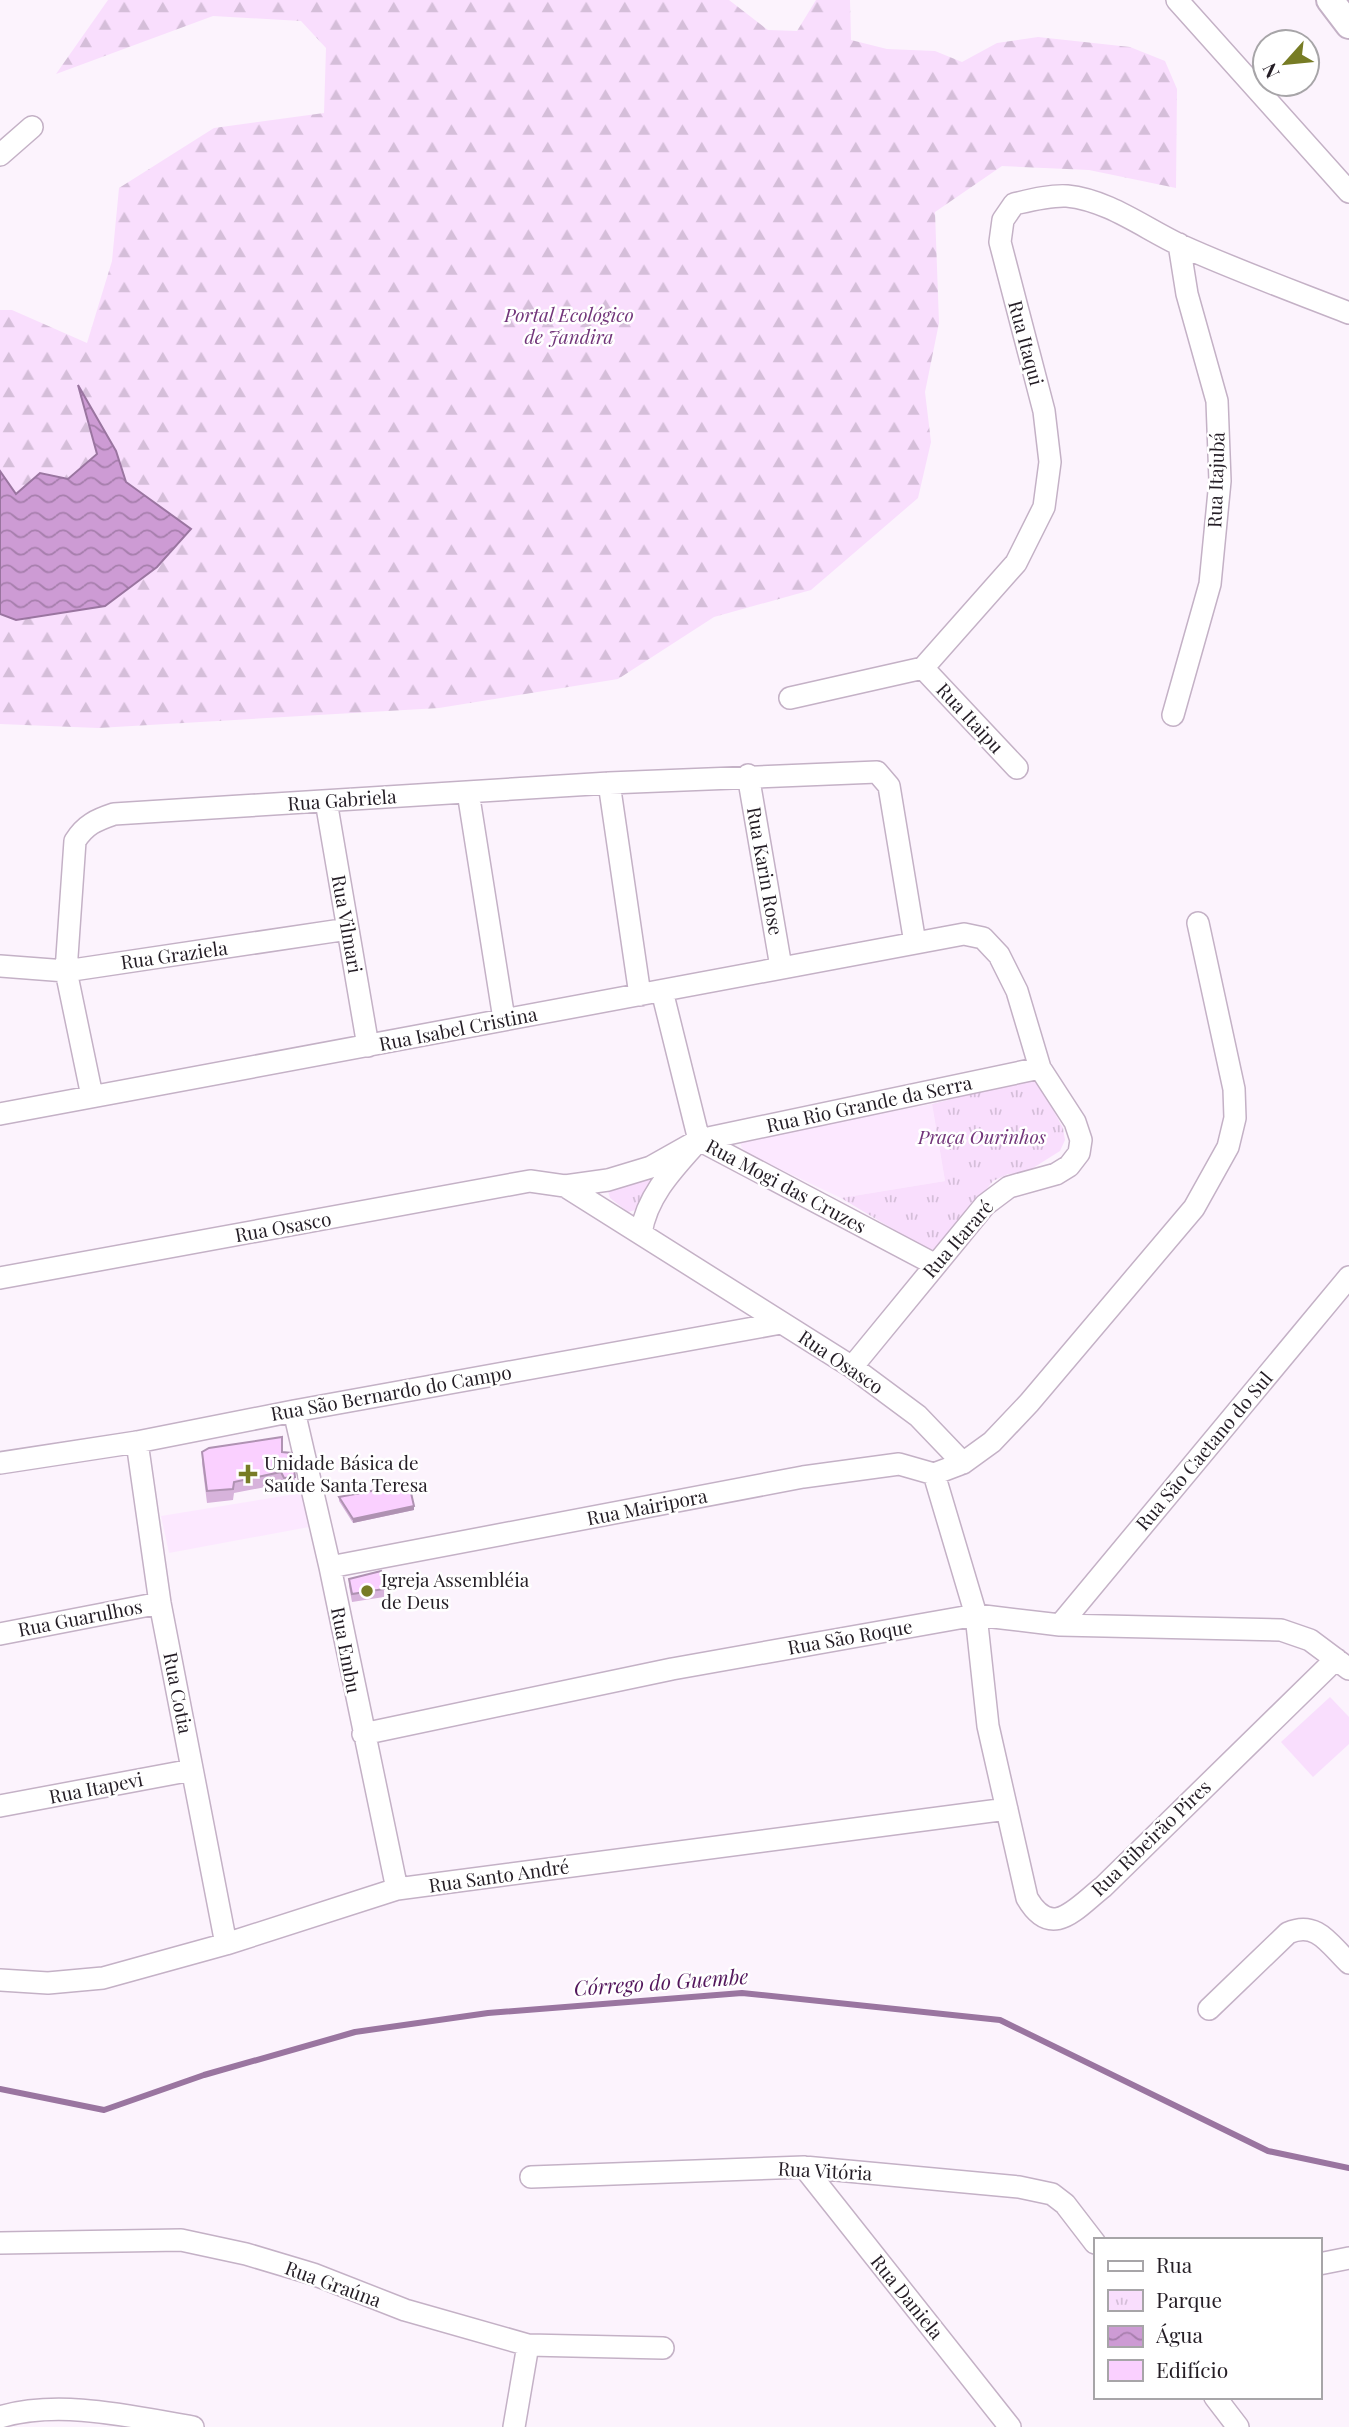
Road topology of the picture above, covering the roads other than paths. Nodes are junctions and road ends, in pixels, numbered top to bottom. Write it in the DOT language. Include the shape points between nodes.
graph roads {
  1 [pos="1177,0"];
  2 [pos="1330,0"];
  3 [pos="1349,25"];
  4 [pos="32,127"];
  5 [pos="0,155"];
  6 [pos="1349,192"];
  7 [pos="1179,244"];
  8 [pos="1349,313"];
  9 [pos="923,668"];
  10 [pos="790,698"];
  11 [pos="1173,715"];
  12 [pos="1017,768"];
  13 [pos="748,775"];
  14 [pos="609,783"];
  15 [pos="468,792"];
  16 [pos="326,801"];
  17 [pos="1198,923"];
  18 [pos="348,929"];
  19 [pos="915,943"];
  20 [pos="0,966"];
  21 [pos="781,967"];
  22 [pos="66,971"];
  23 [pos="662,991"];
  24 [pos="640,995"];
  25 [pos="504,1019"];
  26 [pos="368,1046"];
  27 [pos="1040,1068"];
  28 [pos="92,1096"];
  29 [pos="0,1114"];
  30 [pos="699,1140"];
  31 [pos="565,1186"];
  32 [pos="641,1233"];
  33 [pos="934,1264"];
  34 [pos="1349,1277"];
  35 [pos="0,1278"];
  36 [pos="782,1323"];
  37 [pos="852,1367"];
  38 [pos="294,1411"];
  39 [pos="137,1442"];
  40 [pos="963,1462"];
  41 [pos="0,1463"];
  42 [pos="934,1474"];
  43 [pos="330,1567"];
  44 [pos="160,1603"];
  45 [pos="976,1615"];
  46 [pos="1060,1625"];
  47 [pos="0,1634"];
  48 [pos="1343,1664"];
  49 [pos="363,1734"];
  50 [pos="192,1770"];
  51 [pos="0,1806"];
  52 [pos="1007,1809"];
  53 [pos="397,1889"];
  54 [pos="226,1944"];
  55 [pos="1349,1964"];
  56 [pos="0,1980"];
  57 [pos="1209,2008"];
  58 [pos="804,2167"];
  59 [pos="531,2177"];
  60 [pos="1094,2242"];
  61 [pos="0,2243"];
  62 [pos="1349,2258"];
  63 [pos="1321,2264"];
  64 [pos="528,2345"];
  65 [pos="663,2348"];
  66 [pos="1217,2399"];
  67 [pos="0,2417"];
  68 [pos="193,2427"];
  69 [pos="514,2427"];
  70 [pos="1010,2427"];
  71 [pos="1238,2427"];
  1 -- 6 [label="street"];
  2 -- 3 [label="main road"];
  4 -- 5 [label="street"];
  7 -- 8 [label="street, Rua Itaqui"];
  7 -- 9 [label="street, Rua Itaqui" via="1140,222 1067,196 1014,204 1003,220 1000,242 1044,411 1050,462 1044,507 1016,564"];
  7 -- 11 [label="street, Rua Itajubá" via="1187,294 1217,401 1220,481 1210,584"];
  9 -- 10 [label="street"];
  9 -- 12 [label="street, Rua Itaipu"];
  13 -- 14 [label="street, Rua Gabriela"];
  13 -- 19 [label="street, Rua Gabriela" via="877,772 889,786"];
  13 -- 21 [label="street, Rua Karin Rose"];
  14 -- 15 [label="street, Rua Gabriela"];
  14 -- 24 [label="street"];
  15 -- 16 [label="street, Rua Gabriela"];
  15 -- 25 [label="street"];
  16 -- 18 [label="street, Rua Vilmari"];
  16 -- 22 [label="street, Rua Gabriela" via="114,814 83,828 75,841"];
  17 -- 40 [label="street" via="1234,1089 1235,1118 1228,1147 1194,1208 1029,1403 992,1442"];
  18 -- 22 [label="street, Rua Graziela"];
  18 -- 26 [label="street, Rua Vilmari"];
  19 -- 21 [label="street, Rua Isabel Cristina"];
  19 -- 27 [label="street, Rua Isabel Cristina" via="964,934 983,938 999,955 1017,990"];
  20 -- 22 [label="street, Rua Graziela"];
  21 -- 23 [label="street, Rua Isabel Cristina"];
  22 -- 28 [label="street, Rua Gabriela"];
  23 -- 24 [label="street, Rua Isabel Cristina"];
  23 -- 30 [label="street"];
  24 -- 25 [label="street, Rua Isabel Cristina"];
  25 -- 26 [label="street, Rua Isabel Cristina"];
  26 -- 28 [label="street, Rua Isabel Cristina"];
  27 -- 30 [label="street, Rua Rio Grande da Serra"];
  27 -- 33 [label="street, Rua Itararé" via="1074,1122 1081,1140 1079,1153 1056,1174 999,1192"];
  28 -- 29 [label="street, Rua Isabel Cristina"];
  30 -- 31 [label="street, Rua Osasco" via="651,1167"];
  30 -- 32 [label="street, Rua Mogi das Cruzes" via="652,1198"];
  30 -- 33 [label="street, Rua Mogi das Cruzes"];
  31 -- 32 [label="street, Rua Osasco"];
  31 -- 35 [label="street, Rua Osasco" via="530,1181"];
  32 -- 36 [label="street, Rua Osasco"];
  33 -- 37 [label="street, Rua Itararé"];
  34 -- 46 [label="street, Rua São Caetano do Sul"];
  36 -- 37 [label="street, Rua Osasco"];
  36 -- 38 [label="street, Rua São Bernardo do Campo"];
  37 -- 40 [label="street, Rua Osasco" via="918,1416"];
  38 -- 39 [label="street, Rua São Bernardo do Campo"];
  38 -- 43 [label="street, Rua Embu"];
  39 -- 41 [label="street, Rua São Bernardo do Campo"];
  39 -- 44 [label="street, Rua Cotia"];
  40 -- 42 [label="street"];
  42 -- 43 [label="street, Rua Mairipora" via="899,1464 803,1477"];
  42 -- 45 [label="street, Rua Ribeirão Pires"];
  43 -- 49 [label="street, Rua Embu"];
  44 -- 47 [label="street, Rua Guarulhos"];
  44 -- 50 [label="street, Rua Cotia"];
  45 -- 46 [label="street, Rua São Roque"];
  45 -- 49 [label="street, Rua São Roque" via="672,1669"];
  45 -- 52 [label="street, Rua Ribeirão Pires" via="988,1726"];
  46 -- 48 [label="street, Rua São Roque" via="1281,1630 1310,1640"];
  48 -- 52 [label="street, Rua Ribeirão Pires" via="1103,1887 1060,1919 1043,1918 1027,1898"];
  49 -- 53 [label="street, Rua Embu"];
  50 -- 51 [label="street, Rua Itapevi"];
  50 -- 54 [label="street, Rua Cotia"];
  52 -- 53 [label="street, Rua Santo André"];
  53 -- 54 [label="street, Rua Santo André"];
  54 -- 56 [label="street, Rua Santo André" via="103,1978 48,1983"];
  55 -- 57 [label="street" via="1307,1927 1288,1933"];
  58 -- 59 [label="street, Rua Vitória"];
  58 -- 60 [label="street, Rua Vitória" via="1052,2194"];
  58 -- 70 [label="street, Rua Daniela"];
  61 -- 64 [label="street, Rua Graúna" via="181,2240 313,2274 405,2310"];
  62 -- 63 [label="street"];
  64 -- 65 [label="street, Rua Graúna"];
  64 -- 69 [label="street"];
  66 -- 71 [label="street"];
  67 -- 68 [label="street" via="37,2409 114,2414"];
}
